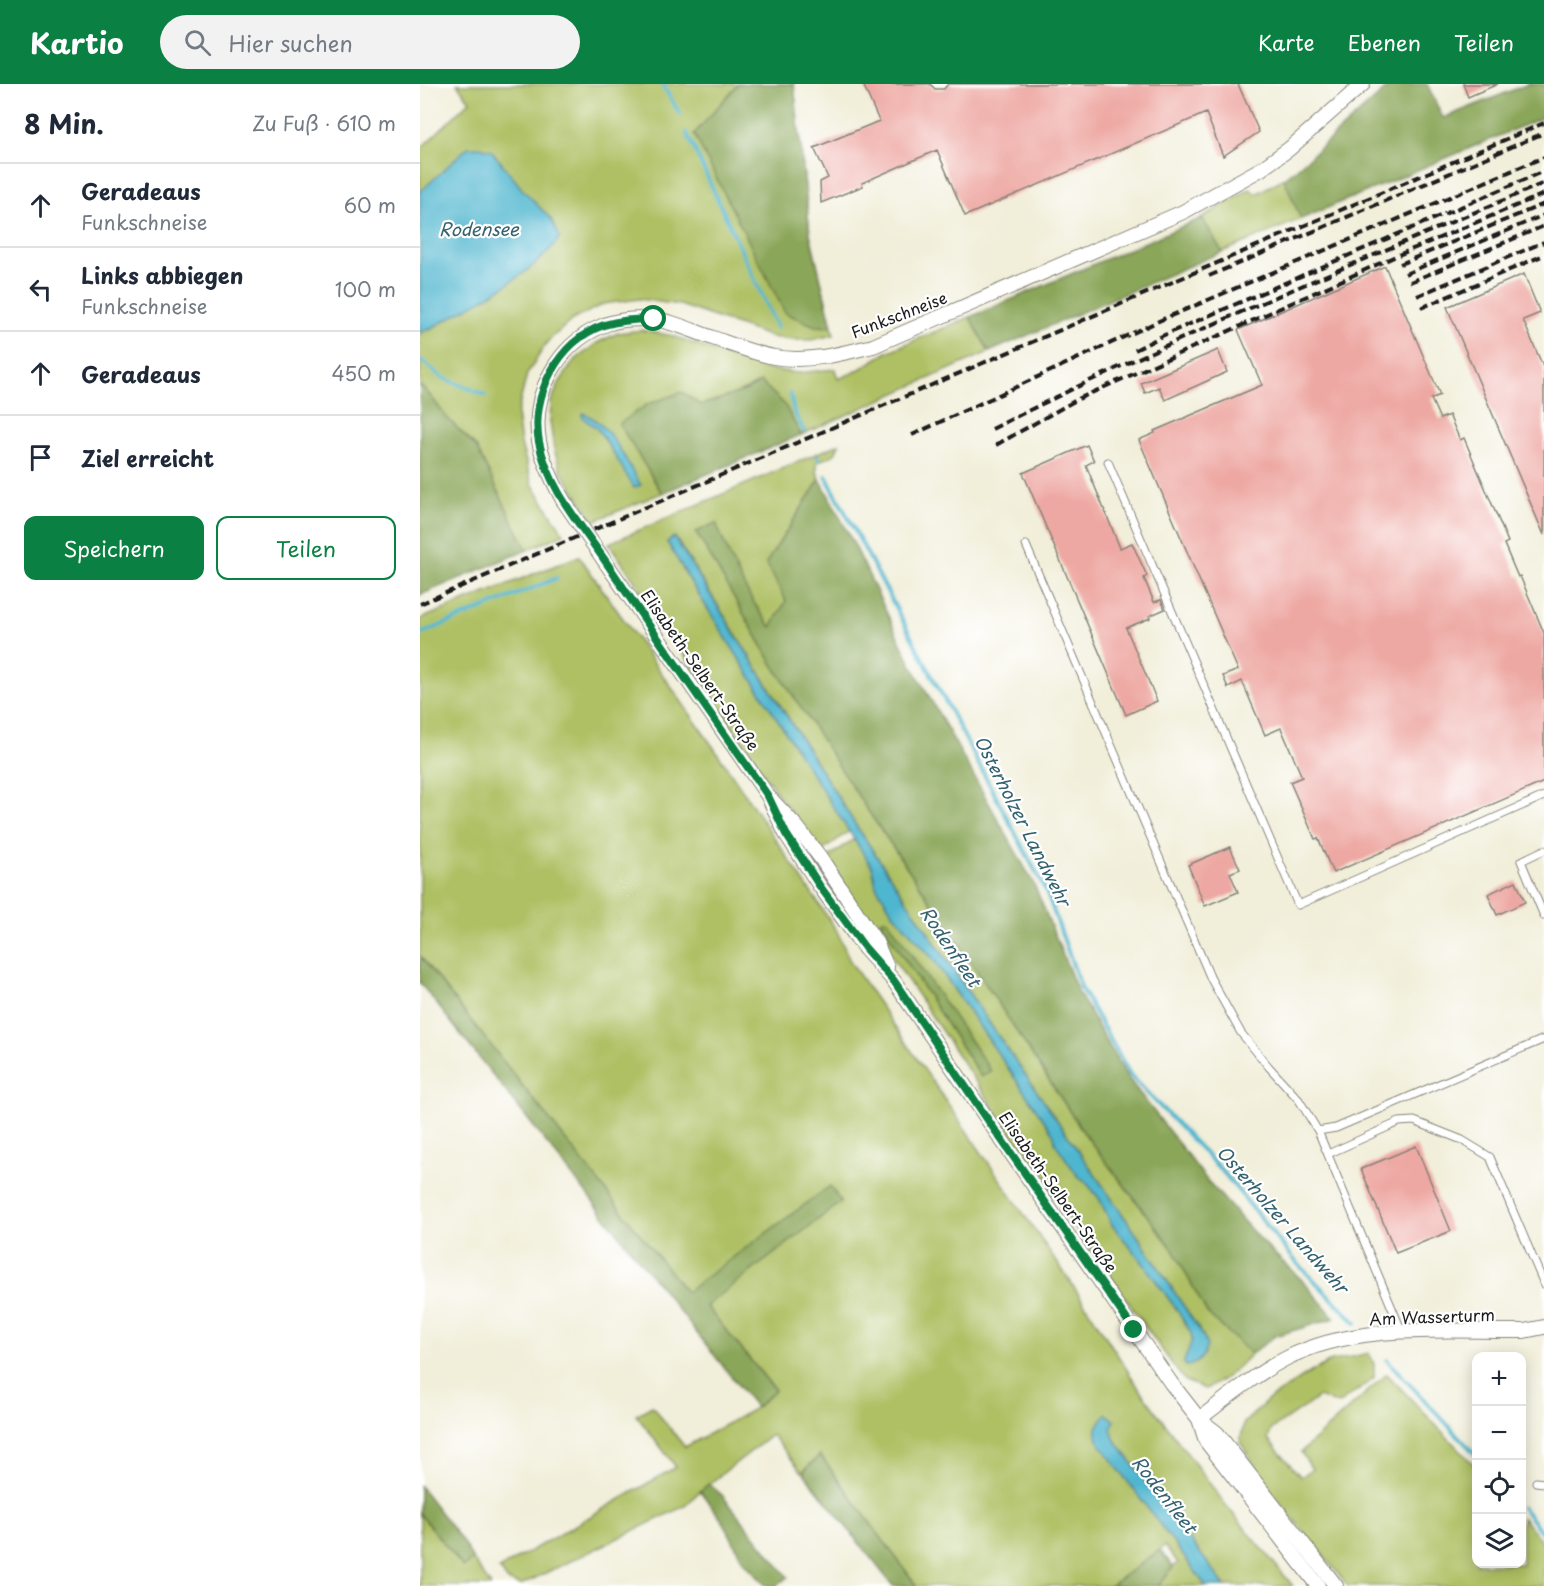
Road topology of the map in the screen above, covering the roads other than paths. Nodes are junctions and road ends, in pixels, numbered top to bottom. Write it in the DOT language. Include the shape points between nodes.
graph roads {
  1 [pos="1363,84"];
  2 [pos="1108,462"];
  3 [pos="1026,545"];
  4 [pos="606,563"];
  5 [pos="1544,796"];
  6 [pos="1544,850"];
  7 [pos="1544,916"];
  8 [pos="1544,1039"];
  9 [pos="1318,1131"];
  10 [pos="1328,1154"];
  11 [pos="1544,1284"];
  12 [pos="1544,1327"];
  13 [pos="1402,1332"];
  14 [pos="1199,1419"];
  15 [pos="1318,1586"];
  16 [pos="1336,1586"];
  1 -- 4 [label="street, Funkschneise, bridge" via="1261,169 1183,212 873,346 830,357 795,360 754,352 661,320 625,320 602,326 578,340 547,378 540,403 539,442 552,481"];
  2 -- 5 [label="lane" via="1298,905"];
  3 -- 9 [label="lane" via="1211,979 1241,1033 1299,1100"];
  4 -- 14 [label="street, Elisabeth-Selbert-Straße" via="768,796 820,857 876,942 894,981"];
  6 -- 7 [label="lane" via="1521,861"];
  8 -- 9 [label="lane" via="1336,1128"];
  9 -- 10 [label="lane"];
  10 -- 11 [label="lane" via="1399,1122 1414,1121 1462,1140 1490,1157"];
  10 -- 13 [label="lane"];
  12 -- 13 [label="street, Am Wasserturm" via="1524,1331"];
  13 -- 14 [label="street, Am Wasserturm" via="1341,1340 1286,1358"];
  14 -- 15 [label="street, Elisabeth-Selbert-Straße" via="1206,1441"];
  14 -- 16 [label="street, Elisabeth-Selbert-Straße" via="1217,1433"];
}
